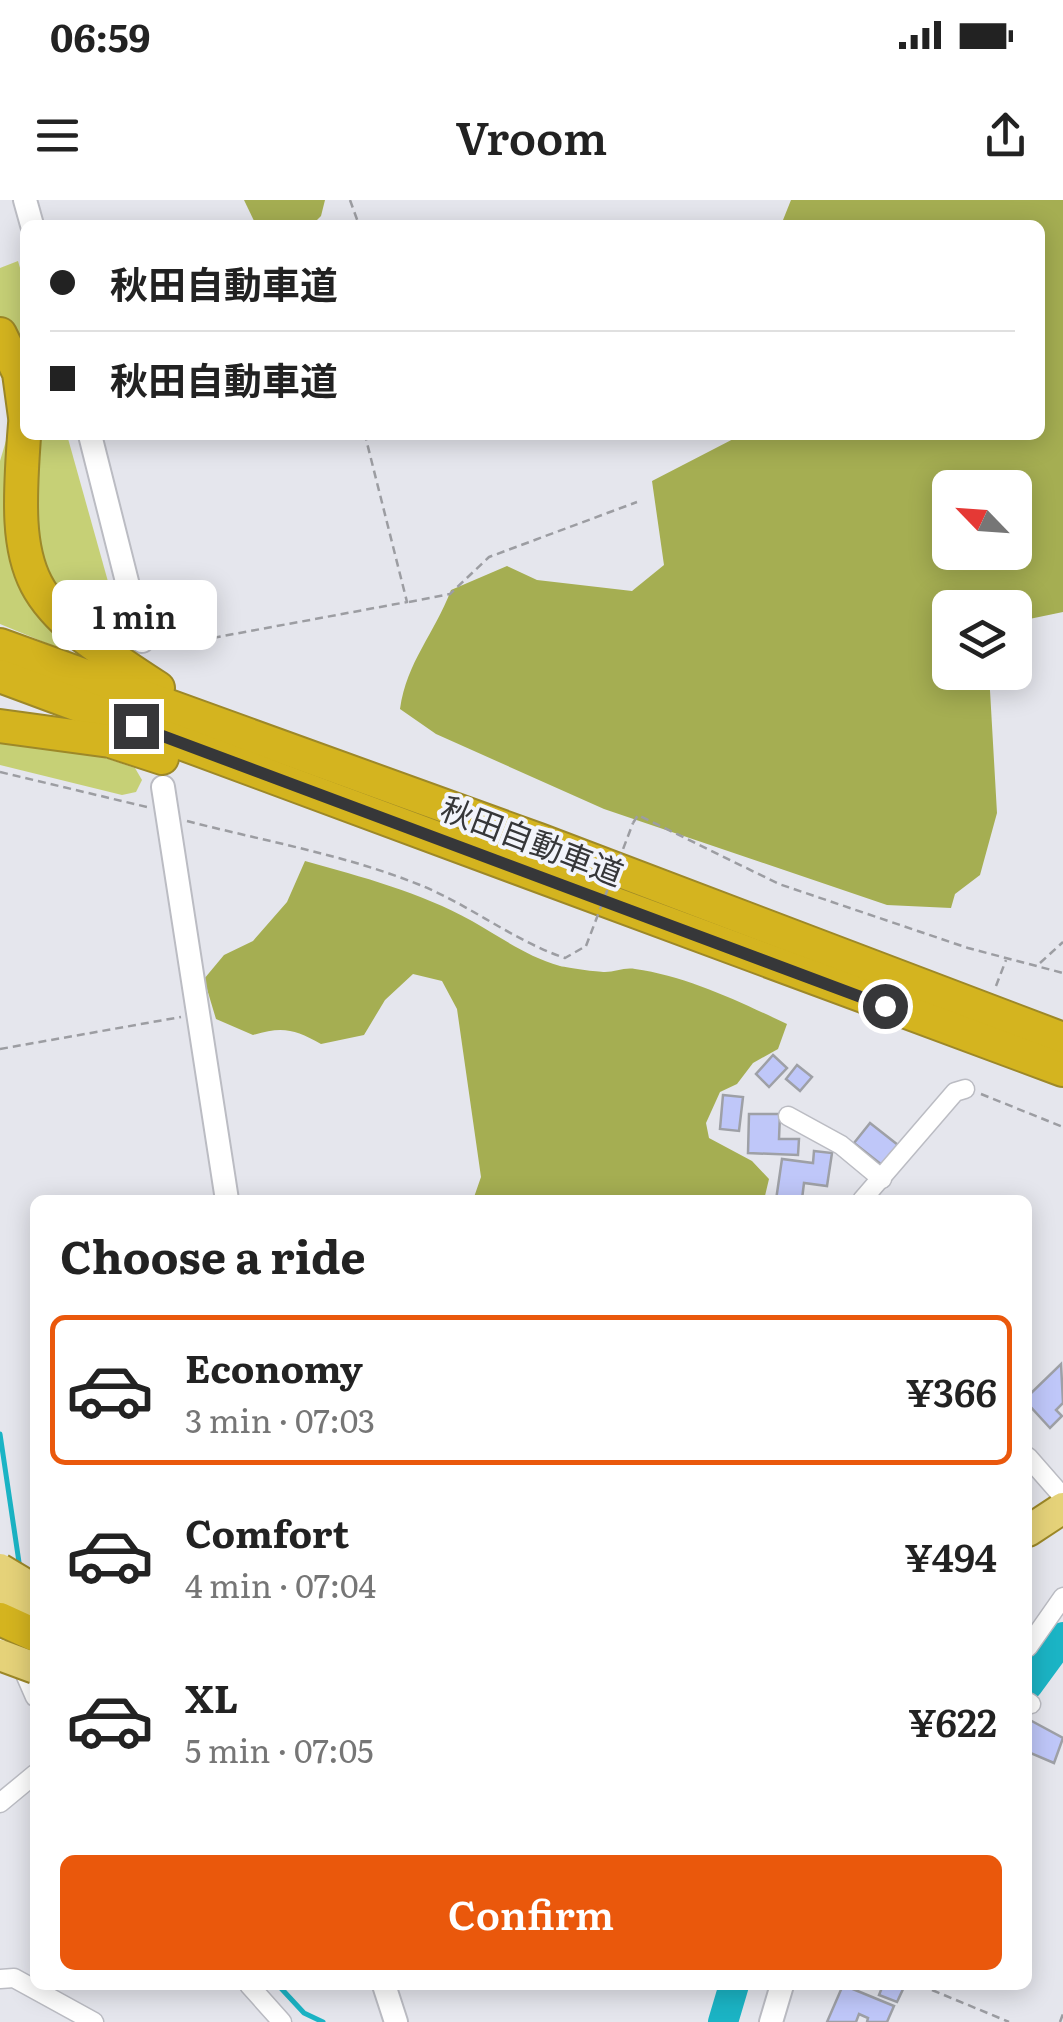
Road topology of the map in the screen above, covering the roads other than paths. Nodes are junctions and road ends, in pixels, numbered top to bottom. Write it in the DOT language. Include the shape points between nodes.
graph roads {
  1 [pos="0,334"];
  2 [pos="0,373"];
  3 [pos="20,380"];
  4 [pos="25,440"];
  5 [pos="91,440"];
  6 [pos="0,452"];
  7 [pos="142,635"];
  8 [pos="0,645"];
  9 [pos="0,676"];
  10 [pos="211,722"];
  11 [pos="0,726"];
  12 [pos="163,786"];
  13 [pos="406,830"];
  14 [pos="1063,1039"];
  15 [pos="1063,1070"];
  16 [pos="965,1089"];
  17 [pos="788,1116"];
  18 [pos="882,1179"];
  19 [pos="226,1195"];
  20 [pos="867,1195"];
  21 [pos="1032,1462"];
  22 [pos="1063,1497"];
  23 [pos="1063,1508"];
  24 [pos="1032,1528"];
  25 [pos="0,1570"];
  26 [pos="30,1584"];
  27 [pos="30,1586"];
  28 [pos="1063,1598"];
  29 [pos="0,1600"];
  30 [pos="30,1614"];
  31 [pos="0,1619"];
  32 [pos="30,1633"];
  33 [pos="1032,1641"];
  34 [pos="0,1655"];
  35 [pos="30,1666"];
  36 [pos="30,1688"];
  37 [pos="30,1778"];
  38 [pos="0,1803"];
  39 [pos="0,1980"];
  40 [pos="30,1987"];
  41 [pos="36,1990"];
  42 [pos="253,1990"];
  43 [pos="386,1990"];
  44 [pos="781,1990"];
  45 [pos="94,2022"];
  46 [pos="282,2022"];
  47 [pos="396,2022"];
  48 [pos="771,2022"];
  1 -- 3 [label="highway"];
  2 -- 6 [label="highway" via="8,424"];
  4 -- 10 [label="highway" via="22,550 34,588 94,648"];
  5 -- 7 [label="street"];
  8 -- 10 [label="highway, 秋田自動車道"];
  9 -- 13 [label="highway, 秋田自動車道"];
  10 -- 14 [label="highway, 秋田自動車道"];
  11 -- 13 [label="highway" via="110,741 298,804"];
  12 -- 19 [label="street"];
  13 -- 15 [label="highway, 秋田自動車道"];
  16 -- 18 [label="street" via="955,1092"];
  17 -- 18 [label="street"];
  18 -- 20 [label="street"];
  21 -- 22 [label="street"];
  23 -- 24 [label="main road"];
  25 -- 26 [label="main road, bridge"];
  27 -- 36 [label="street" via="2,1588"];
  28 -- 33 [label="street"];
  29 -- 30 [label="main road, bridge"];
  31 -- 32 [label="highway, bridge"];
  34 -- 35 [label="main road, bridge"];
  37 -- 38 [label="street"];
  39 -- 40 [label="street" via="14,1978"];
  41 -- 45 [label="street"];
  42 -- 46 [label="street"];
  43 -- 47 [label="street"];
  44 -- 48 [label="street"];
}
